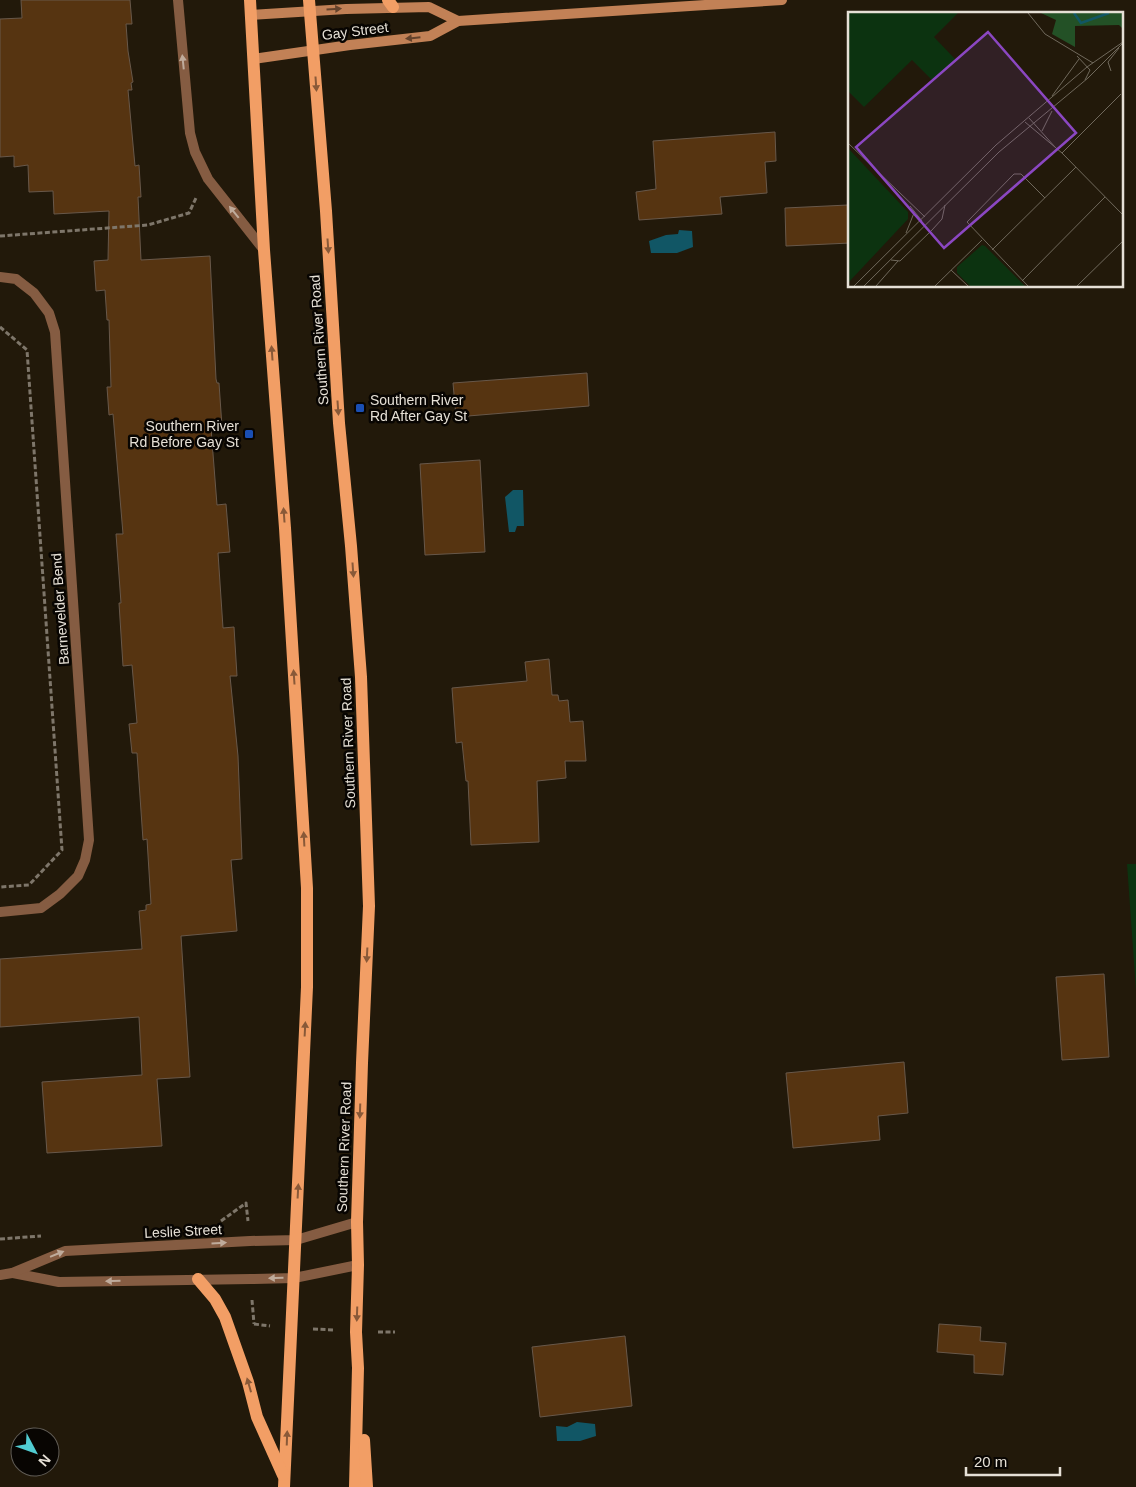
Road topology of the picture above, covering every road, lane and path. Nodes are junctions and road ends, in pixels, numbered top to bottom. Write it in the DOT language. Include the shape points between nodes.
graph roads {
  1 [pos="178,0"];
  2 [pos="250,0"];
  3 [pos="782,0"];
  4 [pos="390,4"];
  5 [pos="310,5"];
  6 [pos="251,15"];
  7 [pos="458,21"];
  8 [pos="313,50"];
  9 [pos="253,59"];
  10 [pos="208,179"];
  11 [pos="0,236"];
  12 [pos="264,250"];
  13 [pos="0,277"];
  14 [pos="0,327"];
  15 [pos="0,887"];
  16 [pos="0,912"];
  17 [pos="357,1222"];
  18 [pos="296,1240"];
  19 [pos="358,1265"];
  20 [pos="12,1273"];
  21 [pos="0,1275"];
  22 [pos="294,1278"];
  23 [pos="198,1279"];
  24 [pos="254,1324"];
  25 [pos="291,1328"];
  26 [pos="356,1332"];
  27 [pos="395,1332"];
  28 [pos="358,1368"];
  29 [pos="285,1483"];
  30 [pos="355,1487"];
  31 [pos="367,1487"];
  10 -- 1 [label="street, one-way" via="190,133"];
  2 -- 6 [label="main road"];
  3 -- 7 [label="main road, Gay Street"];
  5 -- 4 [label="main road, Gay Street, one-way"];
  4 -- 7 [label="main road, Gay Street" via="429,7"];
  5 -- 6 [label="main road, Gay Street"];
  5 -- 8 [label="main road, Southern River Road"];
  6 -- 9 [label="main road"];
  7 -- 8 [label="main road, Gay Street, one-way" via="430,36"];
  8 -- 9 [label="main road, Gay Street"];
  8 -- 17 [label="main road, Southern River Road, one-way" via="339,424 361,677 369,906"];
  9 -- 12 [label="main road"];
  10 -- 11 [label="path" via="189,212 148,225"];
  12 -- 10 [label="street, one-way"];
  18 -- 12 [label="main road, one-way" via="307,987 307,888"];
  13 -- 16 [label="street, Barnevelder Bend" via="16,279 34,293 49,313 55,332 89,840 78,876 60,894 41,908"];
  14 -- 15 [label="path" via="27,350 62,850 29,885"];
  17 -- 18 [label="street, Leslie Street"];
  17 -- 19 [label="main road, Southern River Road"];
  20 -- 18 [label="street, Leslie Street, one-way" via="65,1251"];
  18 -- 22 [label="main road"];
  19 -- 22 [label="street, Leslie Street"];
  19 -- 26 [label="main road, Southern River Road, one-way"];
  20 -- 21 [label="street, Leslie Street"];
  23 -- 20 [label="street, Leslie Street, one-way" via="59,1282"];
  22 -- 23 [label="street, Leslie Street, one-way"];
  22 -- 25 [label="main road"];
  29 -- 23 [label="main road, one-way" via="257,1417 225,1317"];
  24 -- 25 [label="path"];
  25 -- 26 [label="path"];
  29 -- 25 [label="main road, one-way"];
  26 -- 27 [label="path"];
  26 -- 28 [label="main road, Southern River Road"];
  28 -- 30 [label="main road, Southern River Road"];
  28 -- 31 [label="main road"];
}
